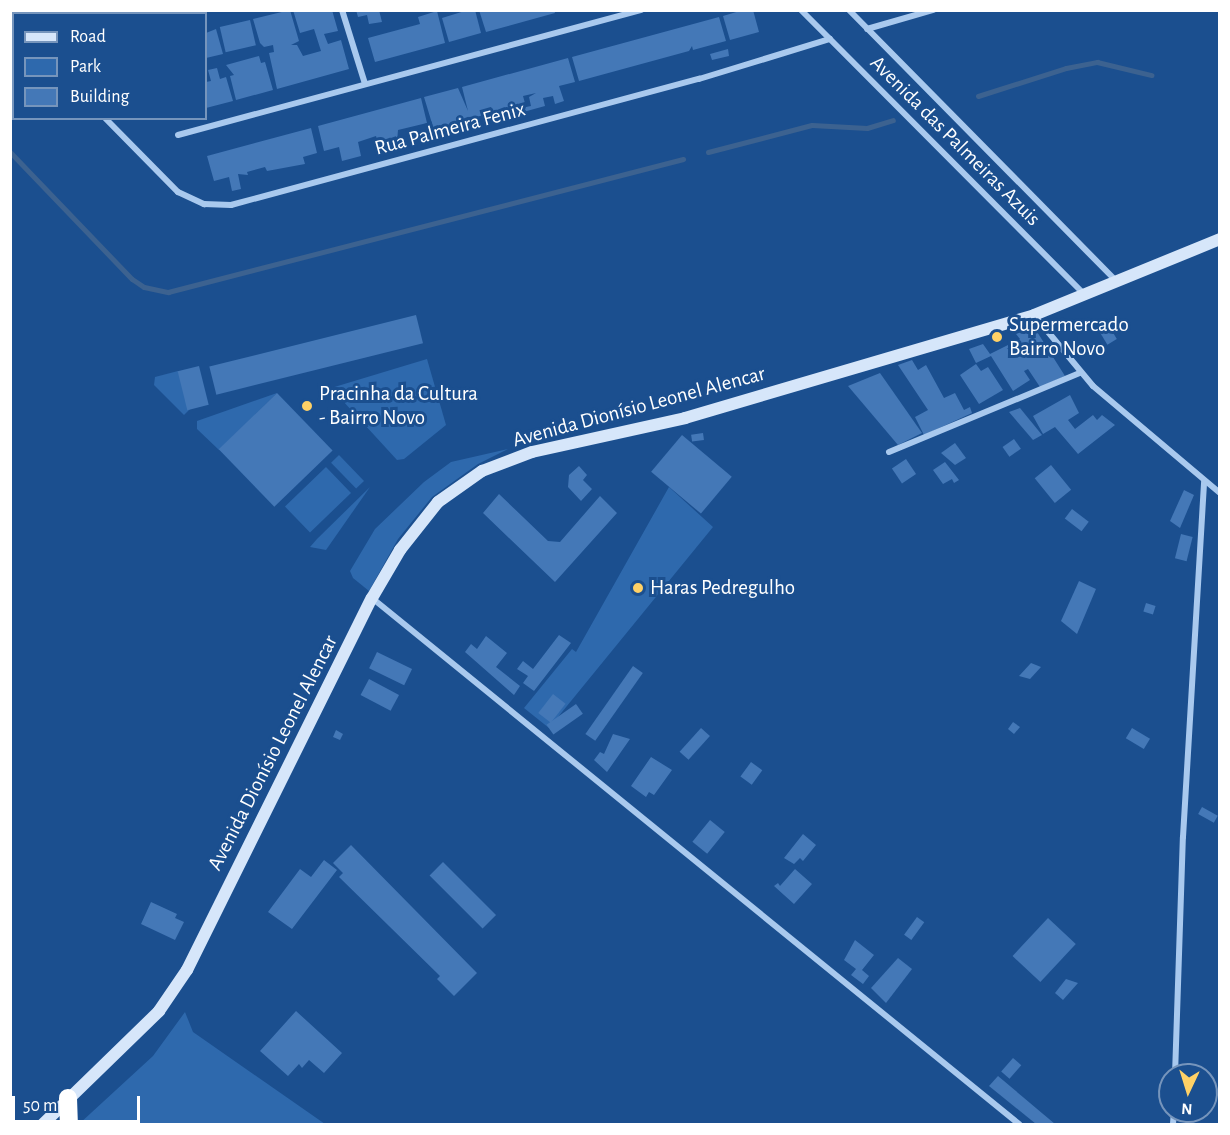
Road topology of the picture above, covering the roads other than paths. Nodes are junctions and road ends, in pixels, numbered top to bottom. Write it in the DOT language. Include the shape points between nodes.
graph roads {
  1 [pos="342,10"];
  2 [pos="641,10"];
  3 [pos="801,10"];
  4 [pos="849,10"];
  5 [pos="933,10"];
  6 [pos="867,29"];
  7 [pos="830,39"];
  8 [pos="365,84"];
  9 [pos="107,120"];
  10 [pos="178,135"];
  11 [pos="1220,238"];
  12 [pos="1117,282"];
  13 [pos="1085,295"];
  14 [pos="1034,315"];
  15 [pos="1080,373"];
  16 [pos="889,452"];
  17 [pos="1204,482"];
  18 [pos="1220,494"];
  19 [pos="372,598"];
  20 [pos="1175,1063"];
  21 [pos="68,1098"];
  22 [pos="43,1125"];
  23 [pos="69,1125"];
  24 [pos="1019,1125"];
  1 -- 8 [label="street"];
  2 -- 8 [label="street"];
  3 -- 7 [label="street, Avenida das Palmeiras Azuis"];
  4 -- 6 [label="street, Avenida das Palmeiras Azuis"];
  5 -- 6 [label="street"];
  6 -- 12 [label="street, Avenida das Palmeiras Azuis"];
  7 -- 9 [label="street, Rua Palmeira Fenix" via="699,79 231,205 204,204 178,192"];
  7 -- 13 [label="street, Avenida das Palmeiras Azuis"];
  8 -- 10 [label="street"];
  11 -- 12 [label="street, Avenida Dionísio Leonel Alencar"];
  12 -- 13 [label="street, Avenida Dionísio Leonel Alencar"];
  13 -- 14 [label="street, Avenida Dionísio Leonel Alencar"];
  14 -- 15 [label="street"];
  14 -- 19 [label="street, Avenida Dionísio Leonel Alencar" via="685,418 532,452 482,471 438,502 400,550"];
  15 -- 16 [label="street"];
  15 -- 17 [label="street"];
  17 -- 18 [label="street"];
  17 -- 20 [label="street" via="1183,837"];
  19 -- 21 [label="street, Avenida Dionísio Leonel Alencar" via="188,970 159,1011"];
  19 -- 24 [label="street"];
  21 -- 22 [label="street, Avenida Dionísio Leonel Alencar"];
  21 -- 23 [label="highway"];
}
